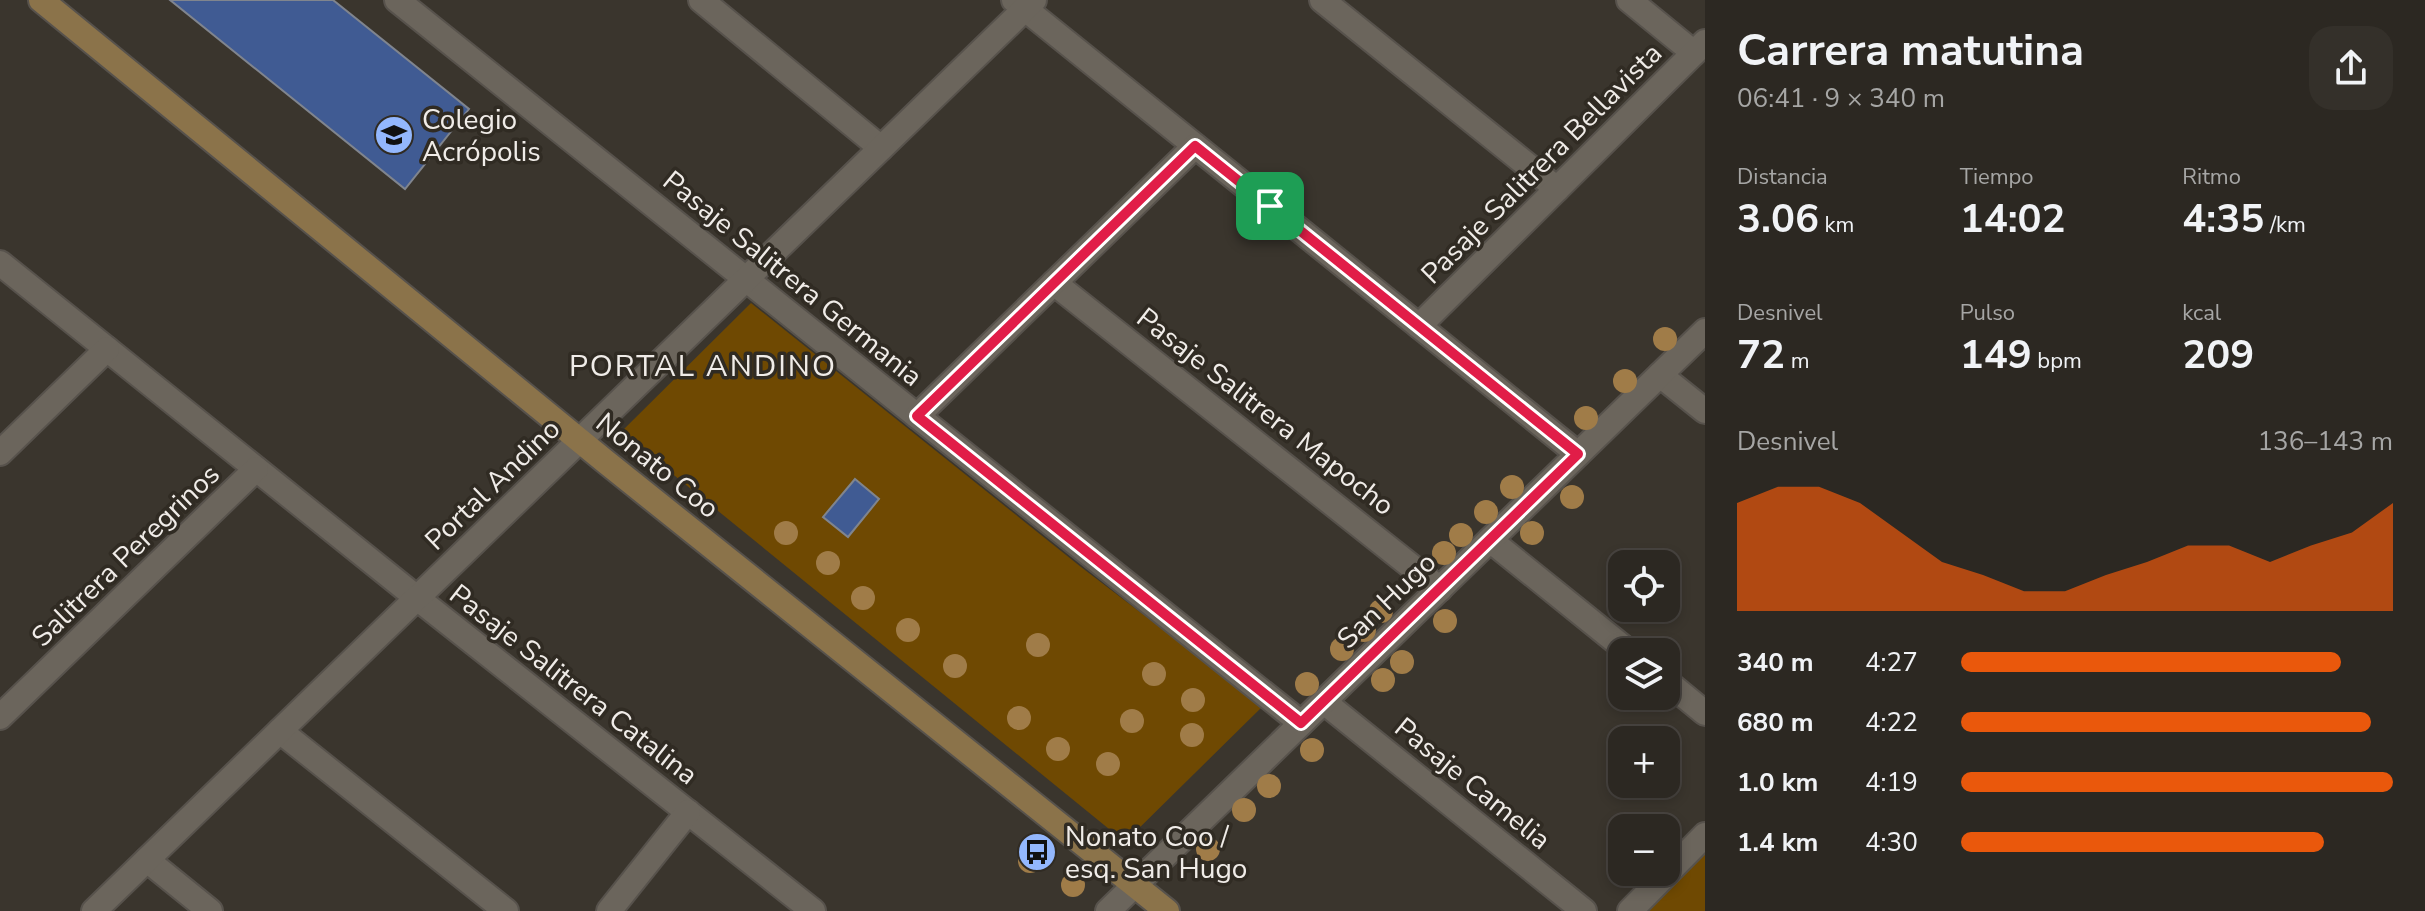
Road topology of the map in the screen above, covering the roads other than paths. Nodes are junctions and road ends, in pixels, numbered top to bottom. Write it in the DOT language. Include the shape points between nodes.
graph roads {
  1 [pos="41,0"];
  2 [pos="397,0"];
  3 [pos="701,0"];
  4 [pos="1322,0"];
  5 [pos="1629,0"];
  6 [pos="1025,3"];
  7 [pos="1700,48"];
  8 [pos="1195,146"];
  9 [pos="881,148"];
  10 [pos="1557,189"];
  11 [pos="0,263"];
  12 [pos="746,279"];
  13 [pos="1054,283"];
  14 [pos="1419,326"];
  15 [pos="1705,331"];
  16 [pos="107,349"];
  17 [pos="1660,375"];
  18 [pos="1705,411"];
  19 [pos="917,416"];
  20 [pos="580,440"];
  21 [pos="0,453"];
  22 [pos="1578,454"];
  23 [pos="256,469"];
  24 [pos="1490,540"];
  25 [pos="1440,589"];
  26 [pos="417,598"];
  27 [pos="1612,638"];
  28 [pos="1680,692"];
  29 [pos="1324,702"];
  30 [pos="1705,713"];
  31 [pos="0,717"];
  32 [pos="1301,723"];
  33 [pos="280,731"];
  34 [pos="688,812"];
  35 [pos="1705,835"];
  36 [pos="147,860"];
  37 [pos="1134,884"];
  38 [pos="94,911"];
  39 [pos="210,911"];
  40 [pos="506,911"];
  41 [pos="609,911"];
  42 [pos="813,911"];
  43 [pos="1108,911"];
  44 [pos="1167,911"];
  45 [pos="1584,911"];
  46 [pos="1630,911"];
  1 -- 20 [label="main road, Nonato Coo"];
  2 -- 12 [label="street, Pasaje Salitrera Germania"];
  3 -- 9 [label="street"];
  4 -- 10 [label="street"];
  5 -- 7 [label="street"];
  6 -- 8 [label="street"];
  6 -- 9 [label="street, Portal Andino"];
  7 -- 10 [label="street, Pasaje Salitrera Bellavista"];
  8 -- 13 [label="street"];
  8 -- 14 [label="street"];
  9 -- 12 [label="street, Portal Andino"];
  10 -- 14 [label="street, Pasaje Salitrera Bellavista"];
  11 -- 16 [label="street, Pasaje Salitrera Catalina"];
  12 -- 19 [label="street, Pasaje Salitrera Germania"];
  12 -- 20 [label="street, Portal Andino"];
  13 -- 19 [label="street"];
  13 -- 25 [label="street, Pasaje Salitrera Mapocho"];
  14 -- 22 [label="street"];
  15 -- 17 [label="street, San Hugo"];
  16 -- 21 [label="street"];
  16 -- 23 [label="street, Pasaje Salitrera Catalina"];
  17 -- 18 [label="street"];
  17 -- 22 [label="street, San Hugo"];
  19 -- 32 [label="street, Pasaje Salitrera Germania"];
  20 -- 26 [label="street, Portal Andino"];
  20 -- 37 [label="main road, Nonato Coo"];
  22 -- 24 [label="street, San Hugo"];
  23 -- 26 [label="street, Pasaje Salitrera Catalina"];
  23 -- 31 [label="street, Salitrera Peregrinos"];
  24 -- 25 [label="street, San Hugo"];
  24 -- 27 [label="street"];
  25 -- 29 [label="street, San Hugo"];
  26 -- 33 [label="street, Portal Andino"];
  26 -- 34 [label="street, Pasaje Salitrera Catalina"];
  28 -- 30 [label="street"];
  29 -- 32 [label="street, San Hugo"];
  29 -- 45 [label="street, Pasaje Camelia"];
  32 -- 37 [label="street, San Hugo"];
  33 -- 36 [label="street, Portal Andino"];
  33 -- 40 [label="street"];
  34 -- 41 [label="street"];
  34 -- 42 [label="street, Pasaje Salitrera Catalina"];
  35 -- 46 [label="street"];
  36 -- 38 [label="street, Portal Andino"];
  36 -- 39 [label="street"];
  37 -- 43 [label="street, San Hugo"];
  37 -- 44 [label="main road, Nonato Coo"];
}
